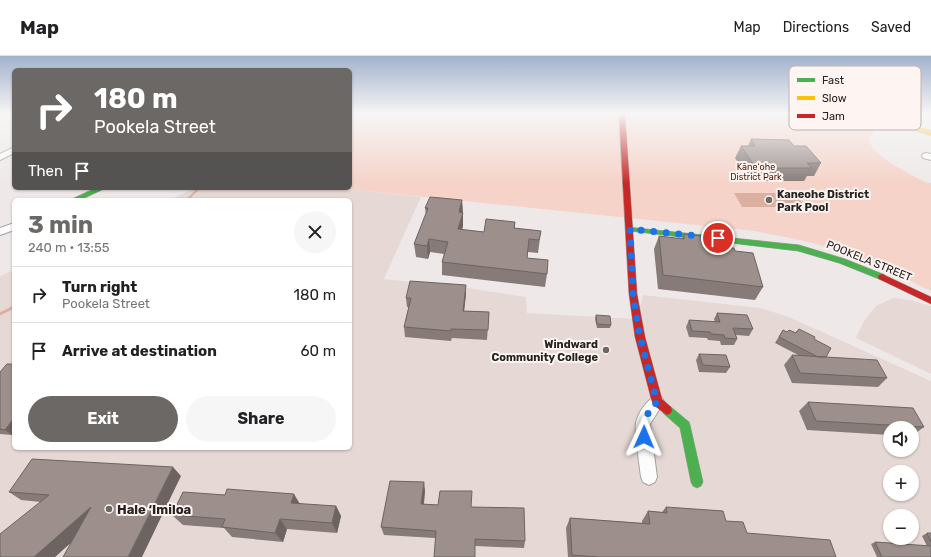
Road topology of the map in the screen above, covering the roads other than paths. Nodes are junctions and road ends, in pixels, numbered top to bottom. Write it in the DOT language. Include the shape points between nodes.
graph roads {
  1 [pos="624,137"];
  2 [pos="12,151"];
  3 [pos="0,157"];
  4 [pos="97,190"];
  5 [pos="79,198"];
  6 [pos="12,227"];
  7 [pos="630,229"];
  8 [pos="0,232"];
  9 [pos="931,301"];
  10 [pos="657,402"];
  11 [pos="649,477"];
  12 [pos="697,482"];
  1 -- 7 [label="street"];
  2 -- 3 [label="street"];
  4 -- 5 [label="street"];
  6 -- 8 [label="street"];
  7 -- 9 [label="street, POOKELA STREET" via="799,248 874,273"];
  7 -- 10 [label="street" via="633,294 640,337"];
  10 -- 11 [label="street" via="643,420"];
  10 -- 12 [label="street" via="686,425"];
}
